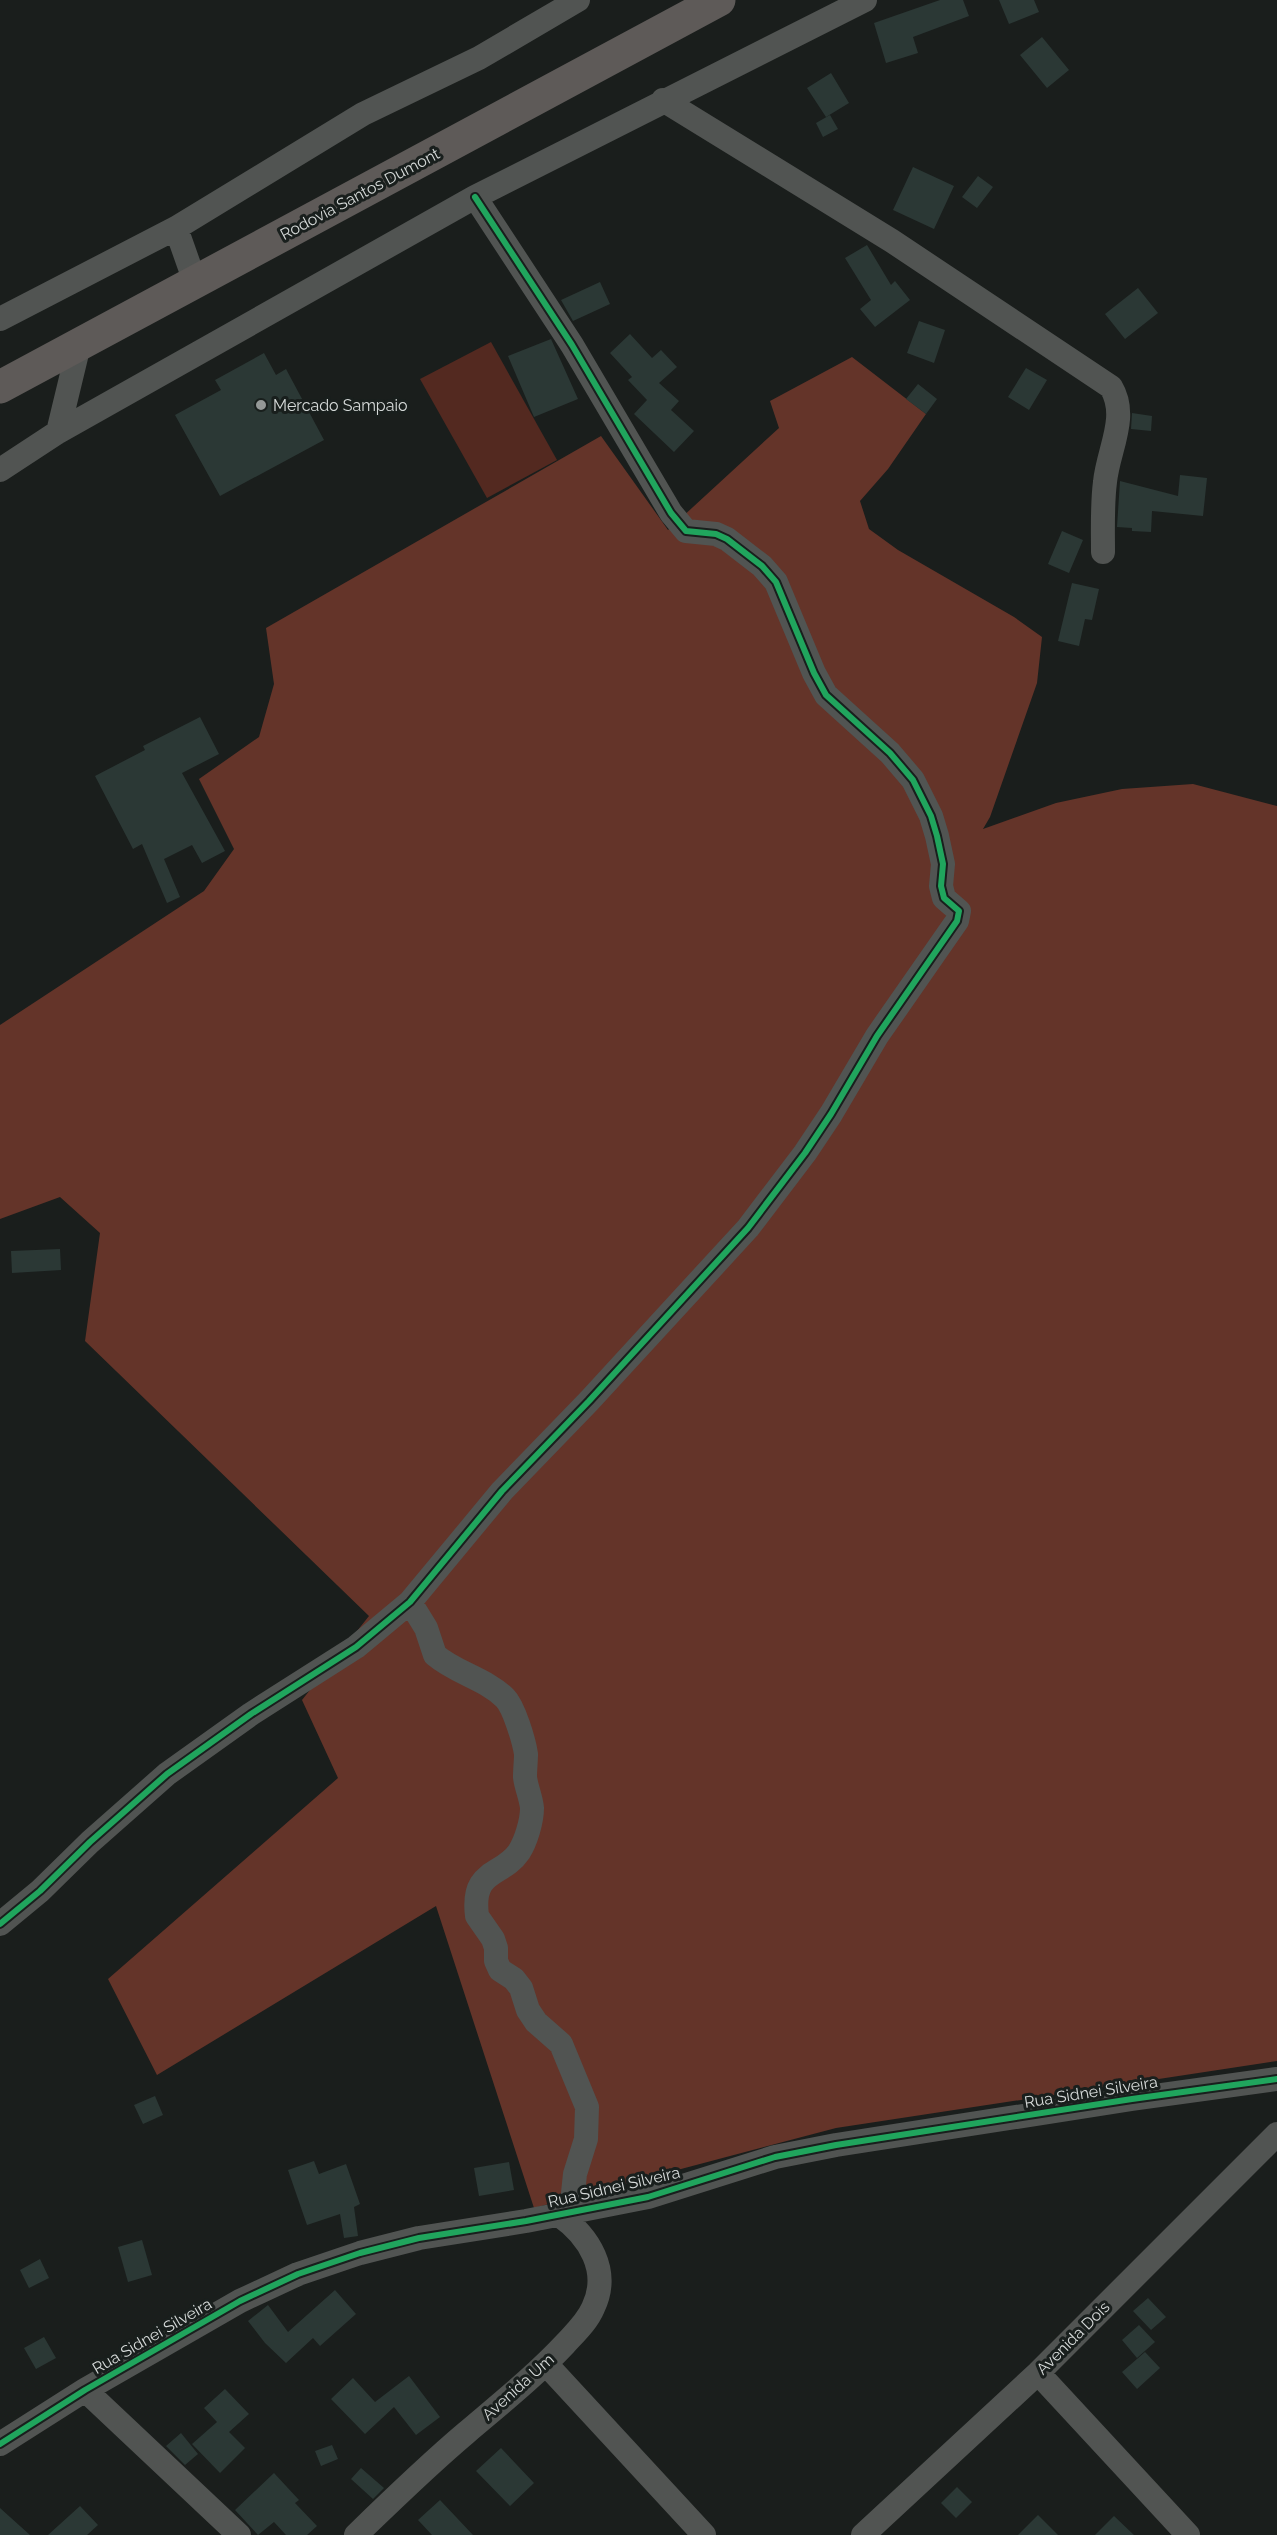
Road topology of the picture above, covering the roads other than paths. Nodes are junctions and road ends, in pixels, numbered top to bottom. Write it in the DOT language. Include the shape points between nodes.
graph roads {
  1 [pos="578,0"];
  2 [pos="719,0"];
  3 [pos="865,0"];
  4 [pos="663,100"];
  5 [pos="475,196"];
  6 [pos="176,228"];
  7 [pos="195,282"];
  8 [pos="0,320"];
  9 [pos="79,345"];
  10 [pos="0,387"];
  11 [pos="58,432"];
  12 [pos="0,470"];
  13 [pos="1103,552"];
  14 [pos="410,1602"];
  15 [pos="0,1924"];
  16 [pos="1277,2079"];
  17 [pos="1277,2134"];
  18 [pos="565,2213"];
  19 [pos="546,2364"];
  20 [pos="1038,2373"];
  21 [pos="86,2390"];
  22 [pos="0,2444"];
  23 [pos="239,2535"];
  24 [pos="356,2535"];
  25 [pos="704,2535"];
  26 [pos="863,2535"];
  27 [pos="1188,2535"];
  1 -- 6 [label="street" via="479,58 363,114"];
  2 -- 7 [label="highway, Rodovia Santos Dumont"];
  3 -- 4 [label="street"];
  4 -- 5 [label="street"];
  4 -- 13 [label="street" via="892,241 1111,387 1118,398 1120,414 1105,479"];
  5 -- 11 [label="street"];
  5 -- 14 [label="street" via="572,345 671,513 686,531 727,538 776,582 826,694 890,753 913,780 937,836 944,898 959,914 877,1036 831,1114 748,1228 502,1491"];
  6 -- 7 [label="street"];
  6 -- 8 [label="street"];
  7 -- 9 [label="highway, Rodovia Santos Dumont"];
  9 -- 10 [label="highway, Rodovia Santos Dumont"];
  9 -- 11 [label="street"];
  11 -- 12 [label="street"];
  14 -- 15 [label="street" via="356,1647 166,1774"];
  14 -- 18 [label="street" via="426,1628 435,1655 506,1698 523,1741 532,1809 530,1823 519,1852 483,1880 476,1910 493,1939 500,1970 521,1988 536,2022 561,2044 586,2107 586,2139"];
  16 -- 18 [label="street, Rua Sidnei Silveira" via="826,2147 776,2157 648,2197"];
  17 -- 20 [label="street, Avenida Dois"];
  18 -- 19 [label="street, Avenida Um" via="592,2248 600,2274 599,2291 583,2324"];
  18 -- 21 [label="street, Rua Sidnei Silveira" via="419,2238 298,2274 240,2301"];
  19 -- 24 [label="street, Avenida Um"];
  19 -- 25 [label="street"];
  20 -- 26 [label="street, Avenida Dois"];
  20 -- 27 [label="street"];
  21 -- 22 [label="street, Rua Sidnei Silveira"];
  21 -- 23 [label="street"];
}
